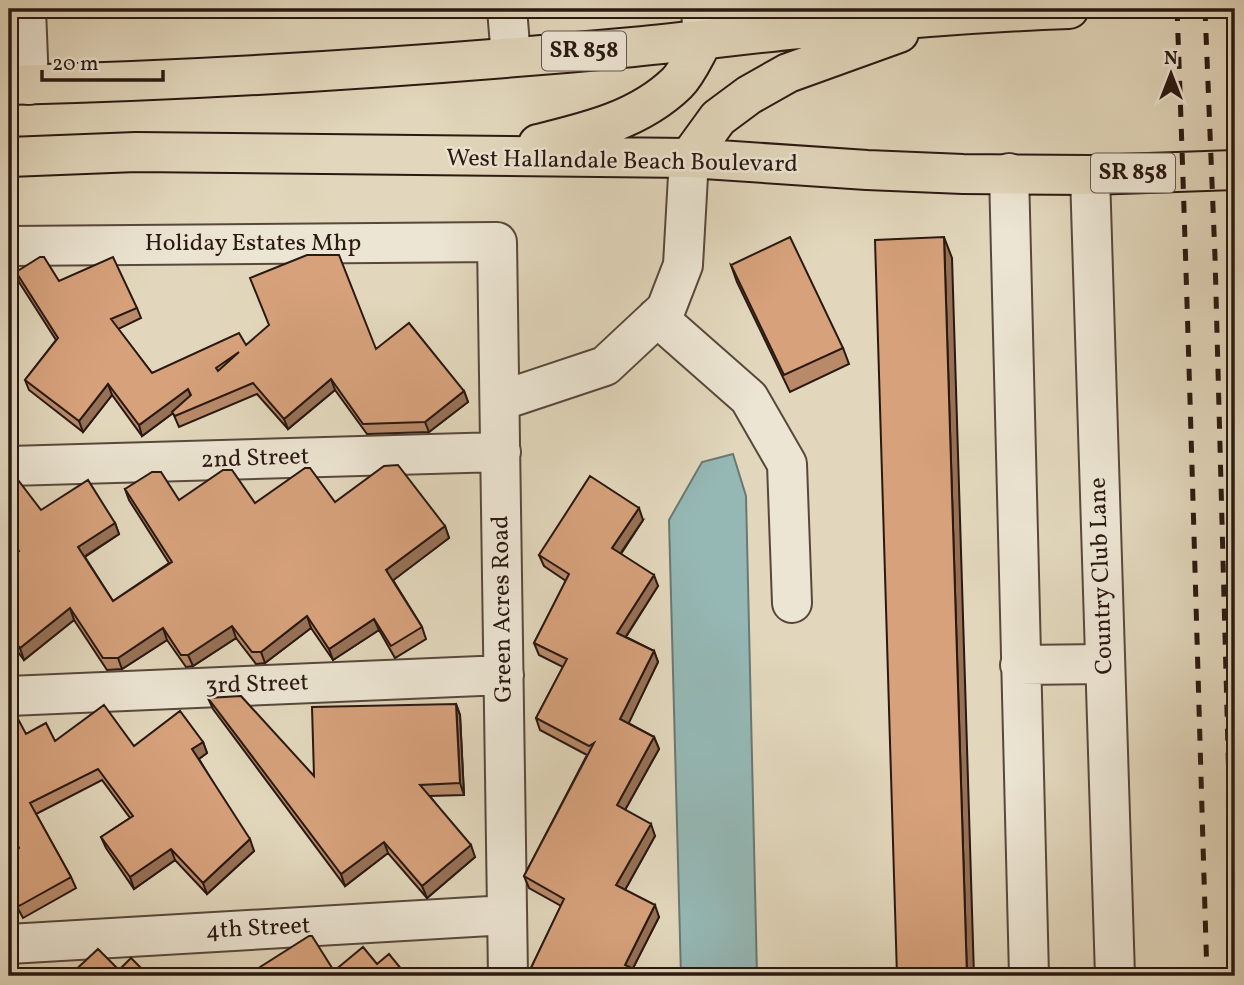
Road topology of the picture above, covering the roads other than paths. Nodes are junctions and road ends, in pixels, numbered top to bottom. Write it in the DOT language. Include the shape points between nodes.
graph roads {
  1 [pos="26,9"];
  2 [pos="507,9"];
  3 [pos="1069,9"];
  4 [pos="950,15"];
  5 [pos="702,25"];
  6 [pos="511,57"];
  7 [pos="19,85"];
  8 [pos="9,157"];
  9 [pos="481,158"];
  10 [pos="689,159"];
  11 [pos="1235,170"];
  12 [pos="1009,173"];
  13 [pos="1090,175"];
  14 [pos="497,242"];
  15 [pos="9,246"];
  16 [pos="657,317"];
  17 [pos="500,401"];
  18 [pos="501,452"];
  19 [pos="9,466"];
  20 [pos="792,603"];
  21 [pos="1104,664"];
  22 [pos="1020,665"];
  23 [pos="504,675"];
  24 [pos="9,696"];
  25 [pos="507,915"];
  26 [pos="9,944"];
  27 [pos="508,976"];
  28 [pos="1030,976"];
  29 [pos="1115,976"];
  1 -- 7 [label="street"];
  2 -- 6 [label="street"];
  3 -- 4 [label="main road, SR 858"];
  4 -- 5 [label="main road, SR 858"];
  4 -- 10 [label="main road" via="788,72 718,118"];
  5 -- 6 [label="main road, SR 858"];
  5 -- 9 [label="main road" via="678,82 638,111 598,129"];
  6 -- 7 [label="main road, SR 858"];
  8 -- 9 [label="main road, West Hallandale Beach Boulevard / SR 858" via="136,152"];
  9 -- 10 [label="main road, West Hallandale Beach Boulevard / SR 858"];
  10 -- 12 [label="main road, West Hallandale Beach Boulevard / SR 858"];
  10 -- 16 [label="street" via="683,265 666,309"];
  11 -- 13 [label="main road, West Hallandale Beach Boulevard / SR 858"];
  12 -- 13 [label="main road, West Hallandale Beach Boulevard / SR 858"];
  12 -- 22 [label="street"];
  13 -- 21 [label="street, Country Club Lane"];
  14 -- 15 [label="street, Holiday Estates Mhp"];
  14 -- 17 [label="street, Green Acres Road"];
  16 -- 17 [label="street" via="605,366"];
  16 -- 20 [label="street" via="749,398 787,464"];
  17 -- 18 [label="street, Green Acres Road"];
  18 -- 19 [label="street, 2nd Street"];
  18 -- 23 [label="street, Green Acres Road"];
  21 -- 22 [label="street"];
  21 -- 29 [label="street, Country Club Lane"];
  22 -- 28 [label="street"];
  23 -- 24 [label="street, 3rd Street"];
  23 -- 25 [label="street, Green Acres Road"];
  25 -- 26 [label="street, 4th Street"];
  25 -- 27 [label="street, Green Acres Road"];
}
